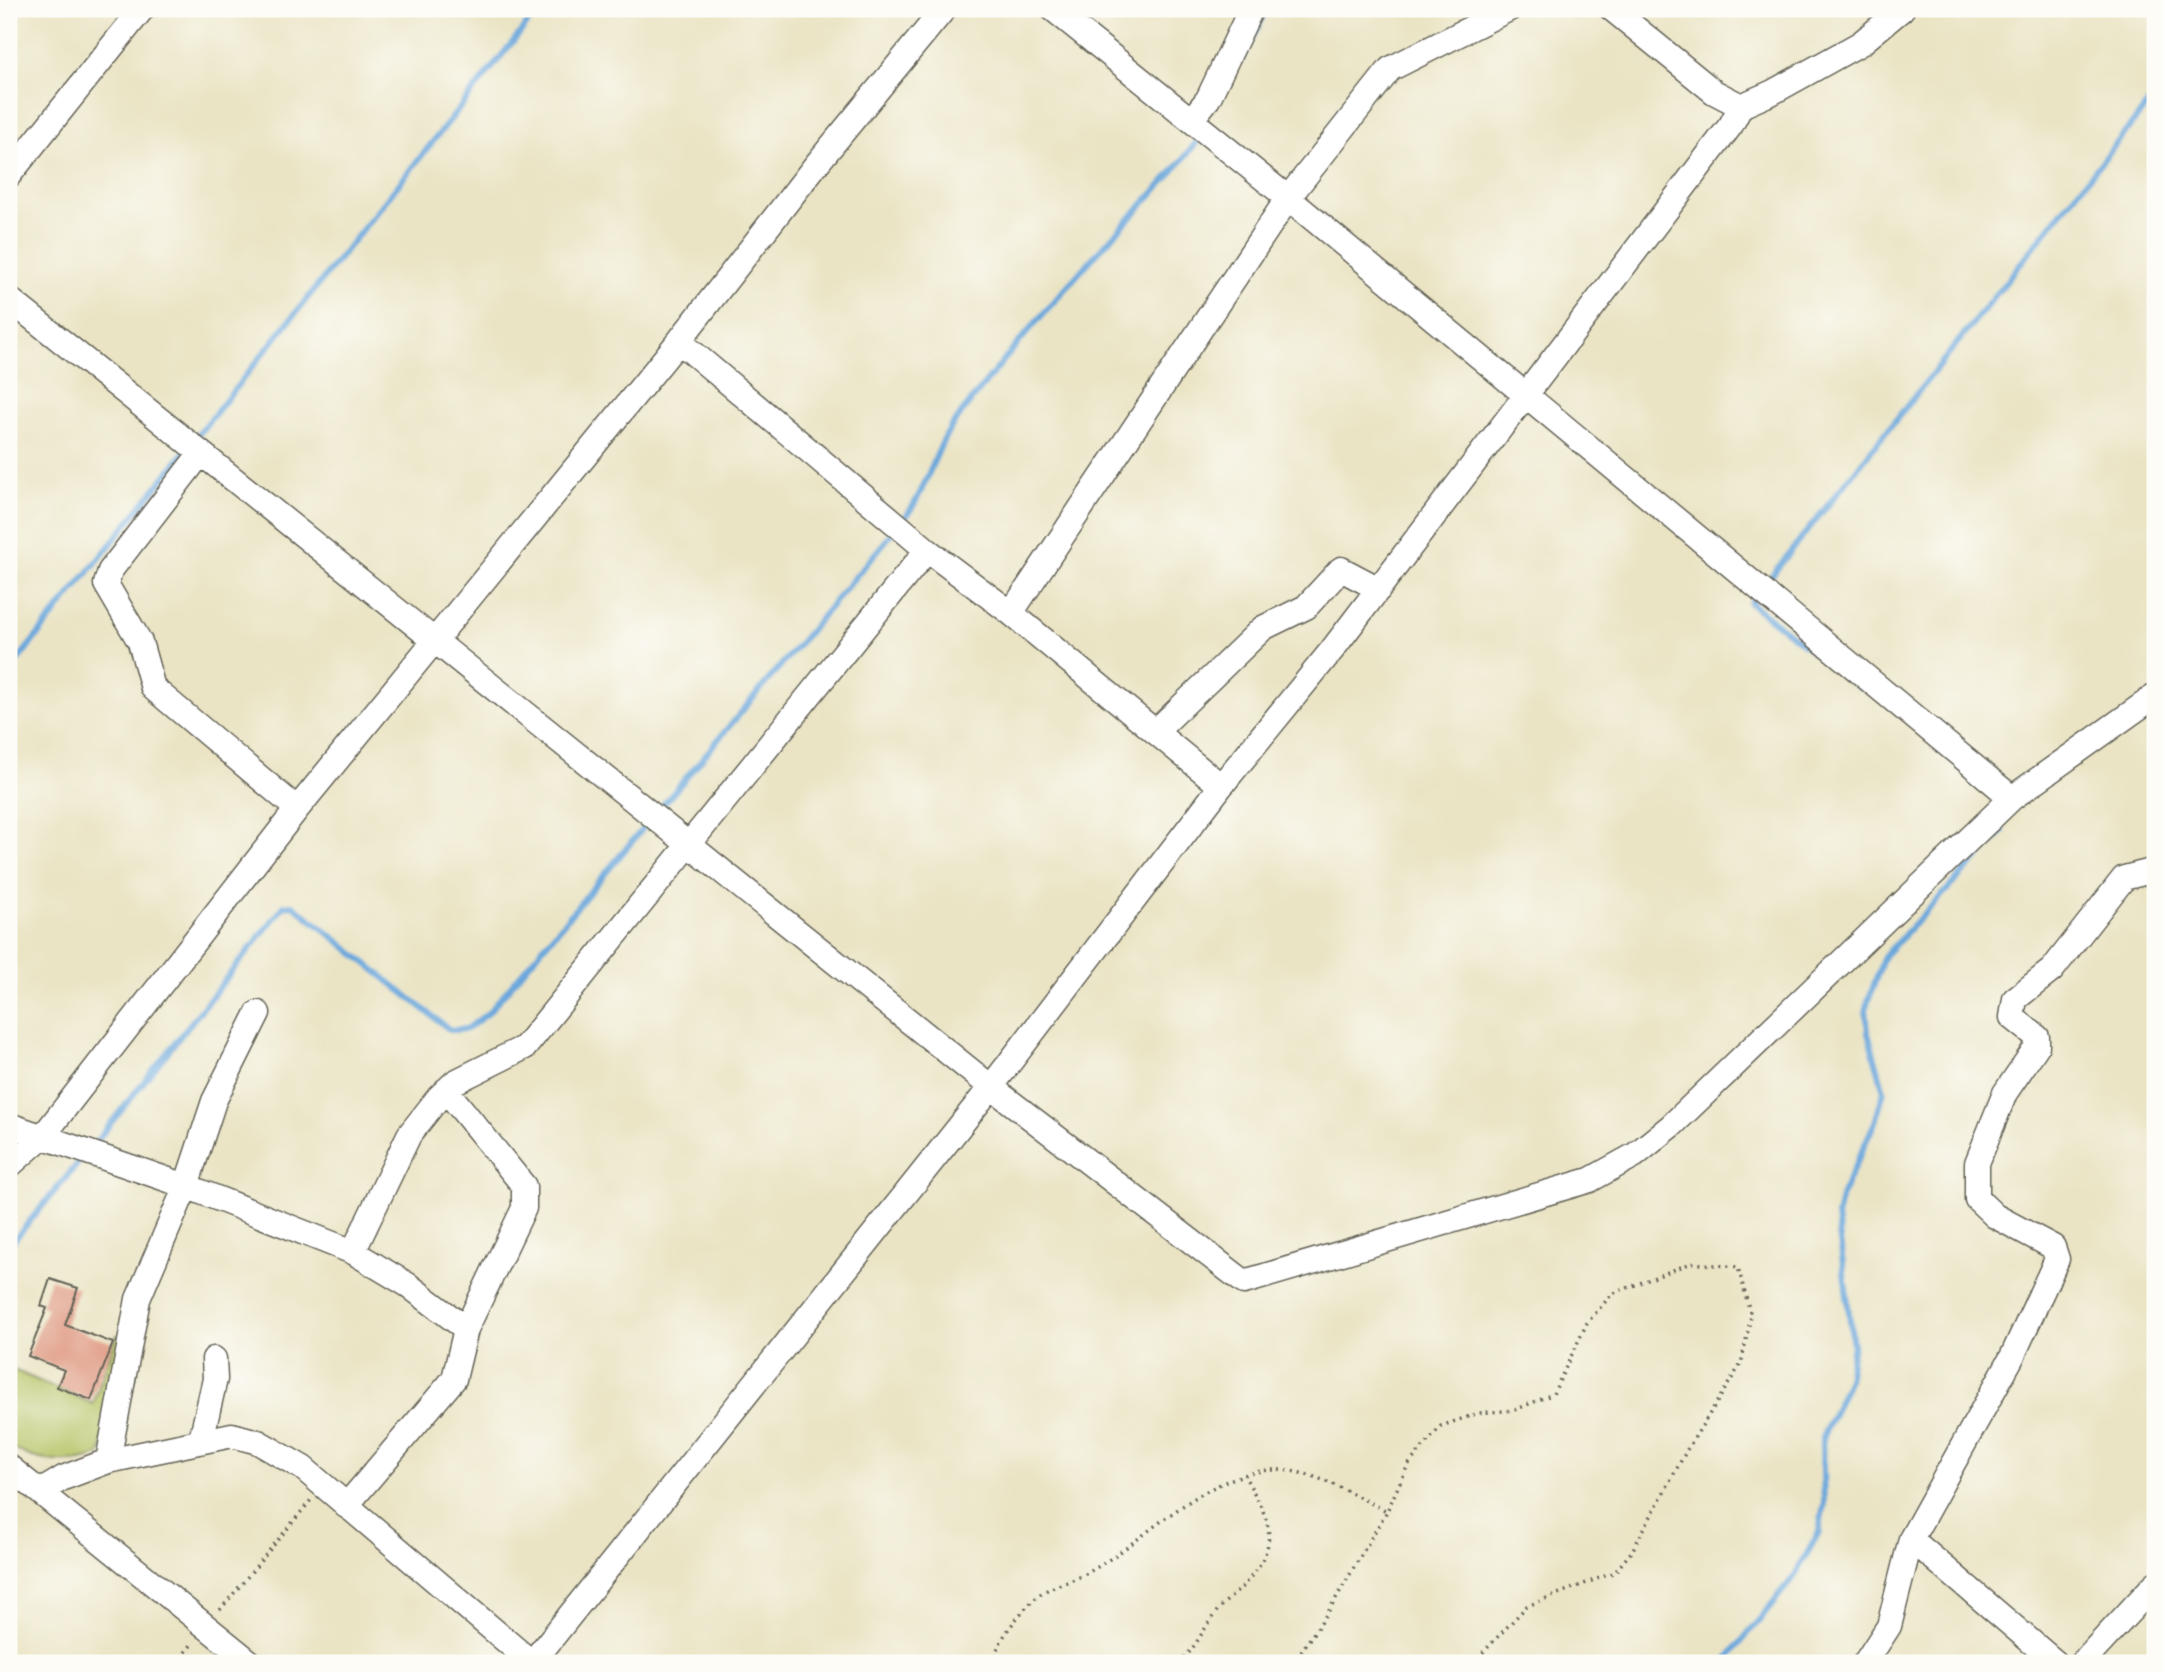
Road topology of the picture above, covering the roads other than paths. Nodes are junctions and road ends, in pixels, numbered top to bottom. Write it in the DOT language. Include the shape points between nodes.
graph roads {
  1 [pos="142,9"];
  2 [pos="944,9"];
  3 [pos="1053,9"];
  4 [pos="1251,9"];
  5 [pos="1509,9"];
  6 [pos="1612,9"];
  7 [pos="1902,9"];
  8 [pos="1741,106"];
  9 [pos="1191,120"];
  10 [pos="9,175"];
  11 [pos="1288,198"];
  12 [pos="9,299"];
  13 [pos="679,341"];
  14 [pos="1527,395"];
  15 [pos="201,453"];
  16 [pos="927,550"];
  17 [pos="1379,589"];
  18 [pos="1011,613"];
  19 [pos="433,640"];
  20 [pos="2155,696"];
  21 [pos="1155,732"];
  22 [pos="1221,786"];
  23 [pos="2012,798"];
  24 [pos="297,809"];
  25 [pos="687,843"];
  26 [pos="2155,870"];
  27 [pos="258,1013"];
  28 [pos="991,1087"];
  29 [pos="446,1090"];
  30 [pos="9,1125"];
  31 [pos="44,1135"];
  32 [pos="9,1166"];
  33 [pos="186,1186"];
  34 [pos="353,1252"];
  35 [pos="466,1329"];
  36 [pos="214,1359"];
  37 [pos="201,1440"];
  38 [pos="108,1461"];
  39 [pos="9,1467"];
  40 [pos="40,1492"];
  41 [pos="346,1506"];
  42 [pos="1911,1539"];
  43 [pos="2155,1584"];
  44 [pos="251,1663"];
  45 [pos="1866,1663"];
  46 [pos="2056,1663"];
  47 [pos="2082,1663"];
  1 -- 10 [label="street"];
  2 -- 13 [label="street"];
  3 -- 9 [label="street"];
  4 -- 9 [label="street" via="1208,99"];
  5 -- 11 [label="street" via="1390,69"];
  6 -- 8 [label="street" via="1714,92"];
  7 -- 8 [label="street" via="1861,43"];
  8 -- 14 [label="street"];
  9 -- 11 [label="street"];
  11 -- 14 [label="street"];
  11 -- 18 [label="street"];
  12 -- 15 [label="street"];
  13 -- 16 [label="street"];
  13 -- 19 [label="street"];
  14 -- 17 [label="street"];
  14 -- 23 [label="street"];
  15 -- 19 [label="street"];
  15 -- 24 [label="street" via="110,571 106,584 140,642 153,688"];
  16 -- 18 [label="street"];
  16 -- 25 [label="street"];
  17 -- 21 [label="street" via="1341,569 1306,607 1263,628"];
  17 -- 22 [label="street"];
  18 -- 21 [label="street"];
  19 -- 24 [label="street"];
  19 -- 25 [label="street"];
  20 -- 23 [label="street"];
  21 -- 22 [label="street"];
  22 -- 28 [label="street"];
  23 -- 28 [label="street" via="1671,1126 1635,1155 1590,1180 1244,1282"];
  24 -- 31 [label="street"];
  25 -- 28 [label="street"];
  25 -- 29 [label="street" via="525,1047"];
  26 -- 42 [label="street" via="2124,878 2052,970 2015,999 2012,1017 2037,1037 2037,1046 2005,1093 1977,1163 1978,1199 1995,1216 2053,1247 2057,1259 2012,1357"];
  27 -- 33 [label="street" via="214,1101"];
  28 -- 41 [label="street" via="532,1663"];
  29 -- 34 [label="street" via="409,1135"];
  29 -- 35 [label="street" via="524,1186 524,1208"];
  30 -- 31 [label="street"];
  31 -- 32 [label="street"];
  31 -- 33 [label="street"];
  33 -- 34 [label="street"];
  33 -- 38 [label="street" via="138,1299"];
  34 -- 35 [label="street" via="408,1285"];
  35 -- 41 [label="street" via="454,1379"];
  36 -- 37 [label="street" via="215,1378"];
  37 -- 38 [label="street"];
  37 -- 41 [label="street" via="232,1435 258,1442 282,1454"];
  38 -- 40 [label="street"];
  39 -- 40 [label="street"];
  40 -- 44 [label="street"];
  42 -- 45 [label="street" via="1889,1626"];
  42 -- 46 [label="street"];
  43 -- 47 [label="street"];
}
